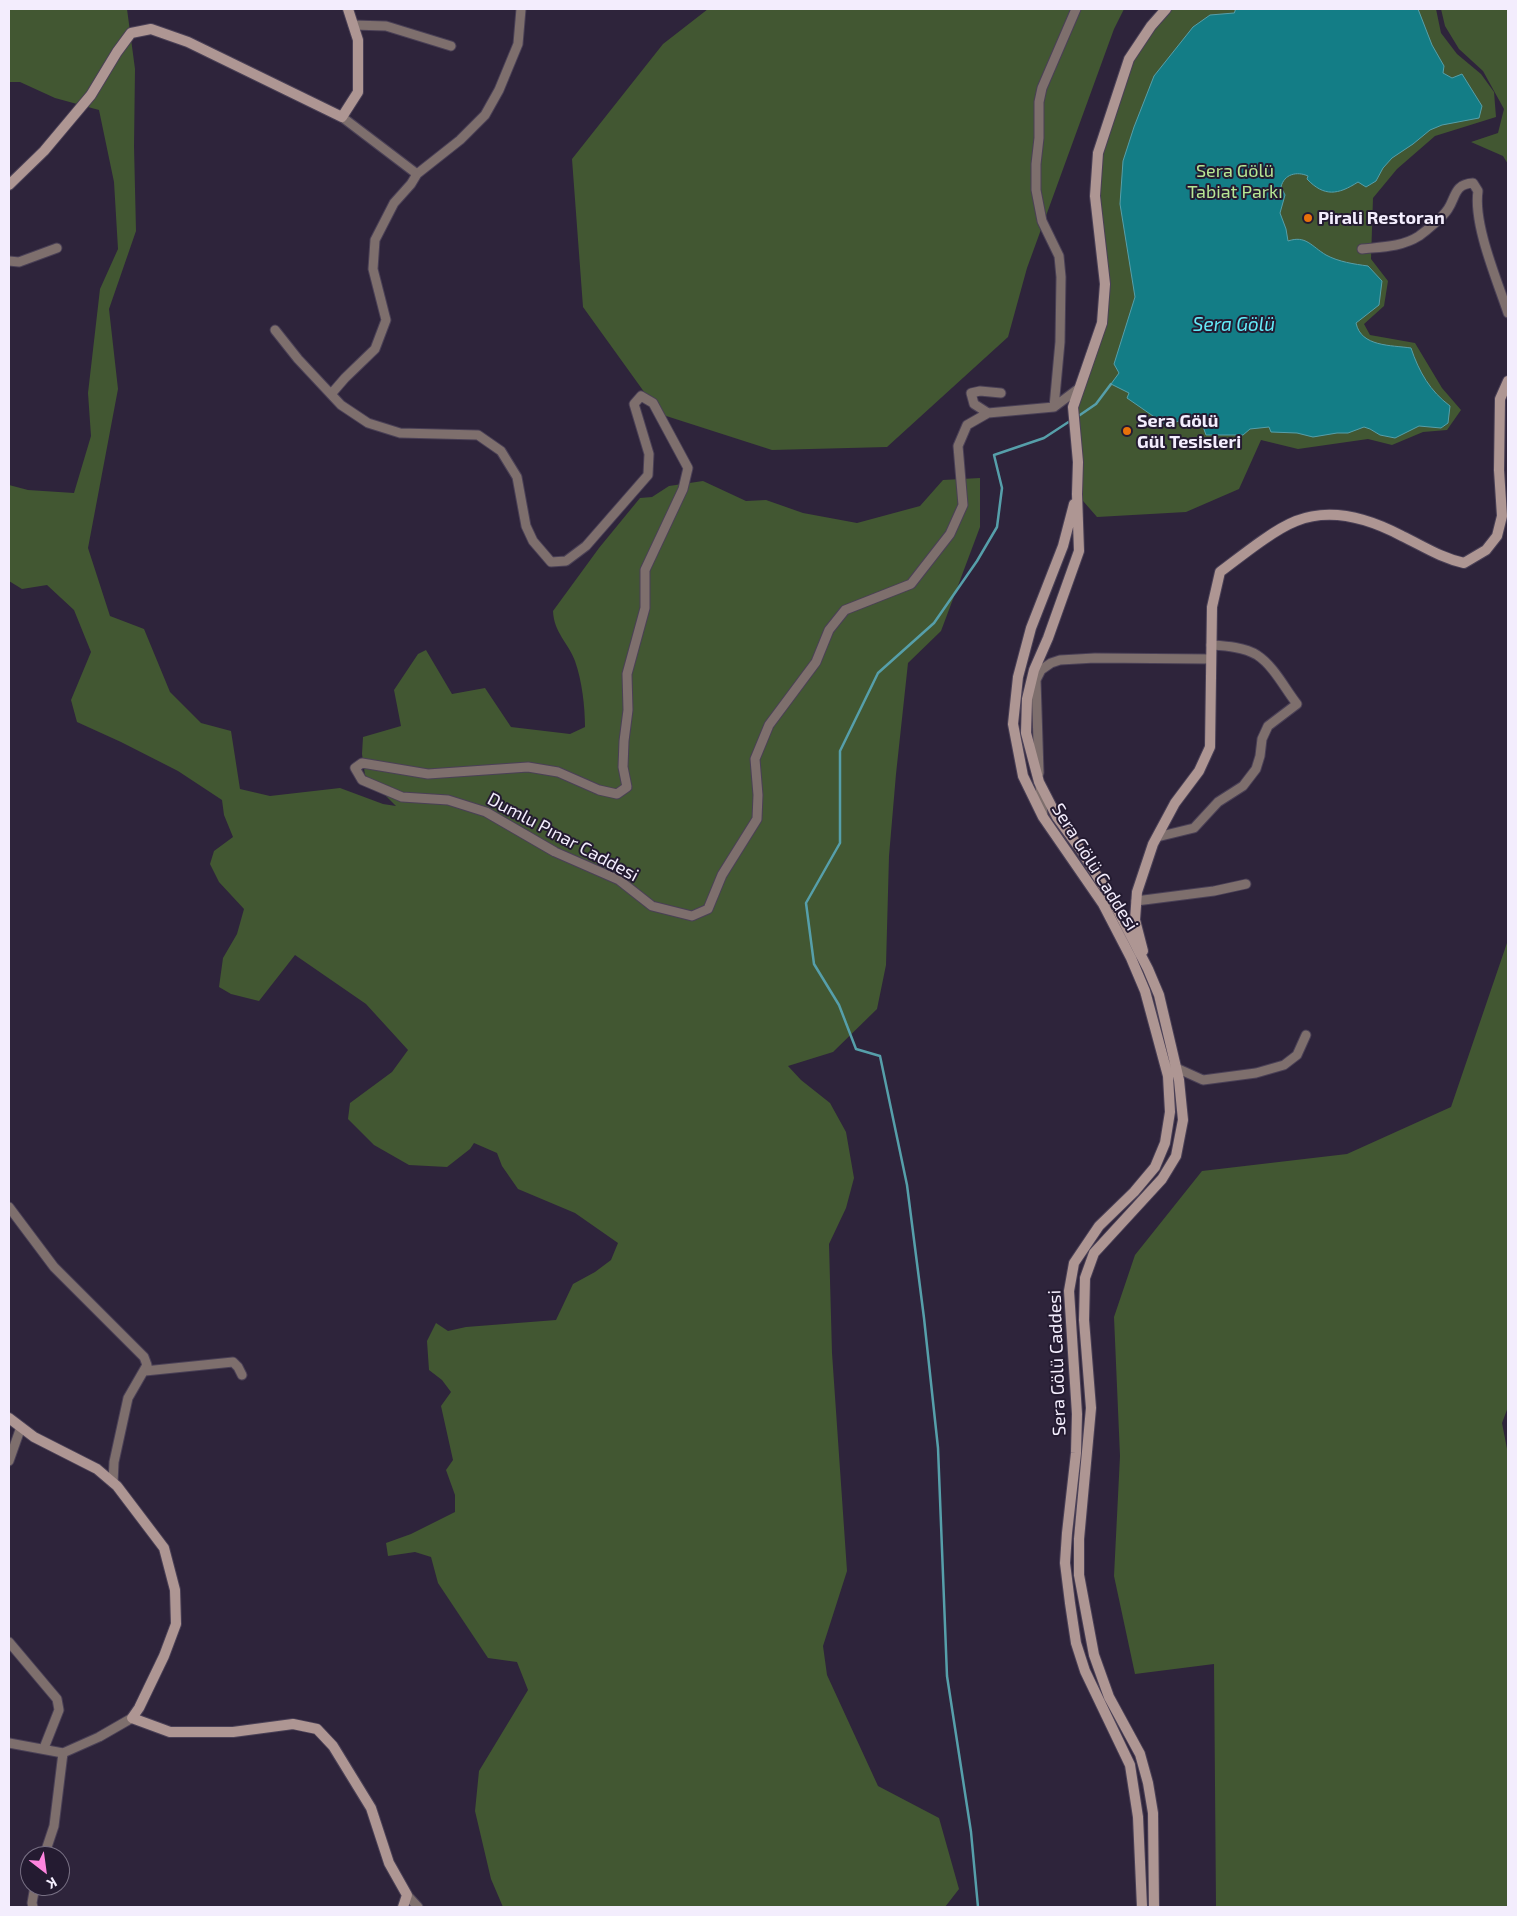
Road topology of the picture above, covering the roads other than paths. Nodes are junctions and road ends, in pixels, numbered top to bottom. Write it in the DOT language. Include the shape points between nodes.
graph roads {
  1 [pos="348,9"];
  2 [pos="521,9"];
  3 [pos="1076,9"];
  4 [pos="1166,9"];
  5 [pos="354,25"];
  6 [pos="451,46"];
  7 [pos="342,117"];
  8 [pos="417,174"];
  9 [pos="9,185"];
  10 [pos="57,248"];
  11 [pos="1362,249"];
  12 [pos="9,261"];
  13 [pos="1508,313"];
  14 [pos="275,330"];
  15 [pos="1508,381"];
  16 [pos="1078,389"];
  17 [pos="332,393"];
  18 [pos="1001,393"];
  19 [pos="1054,407"];
  20 [pos="988,413"];
  21 [pos="1077,494"];
  22 [pos="1211,645"];
  23 [pos="1211,659"];
  24 [pos="1040,782"];
  25 [pos="1043,817"];
  26 [pos="1156,837"];
  27 [pos="1246,884"];
  28 [pos="1136,901"];
  29 [pos="1148,969"];
  30 [pos="1144,991"];
  31 [pos="1306,1035"];
  32 [pos="1163,1062"];
  33 [pos="1177,1068"];
  34 [pos="9,1207"];
  35 [pos="145,1371"];
  36 [pos="242,1375"];
  37 [pos="9,1418"];
  38 [pos="20,1427"];
  39 [pos="9,1461"];
  40 [pos="113,1484"];
  41 [pos="9,1642"];
  42 [pos="132,1718"];
  43 [pos="9,1743"];
  44 [pos="44,1748"];
  45 [pos="63,1753"];
  46 [pos="47,1846"];
  47 [pos="407,1895"];
  48 [pos="403,1907"];
  49 [pos="418,1907"];
  50 [pos="1142,1907"];
  51 [pos="1154,1907"];
  1 -- 5 [label="main road"];
  2 -- 8 [label="street" via="518,44 485,115"];
  3 -- 19 [label="street" via="1039,102 1036,190 1042,220 1059,256 1062,277"];
  4 -- 16 [label="main road, Sera Gölü Caddesi" via="1129,60 1098,153 1095,196 1105,284 1102,323"];
  5 -- 6 [label="street" via="386,26"];
  5 -- 7 [label="main road" via="358,40 358,92"];
  7 -- 8 [label="street"];
  7 -- 9 [label="main road" via="188,42 151,29 131,33 91,96 44,151"];
  8 -- 17 [label="street" via="394,203 375,240 373,269 386,320 375,349"];
  10 -- 12 [label="street" via="19,262"];
  11 -- 13 [label="street" via="1394,246 1419,236 1448,210 1458,189 1465,183 1472,183 1478,191 1476,205 1480,226"];
  14 -- 17 [label="street, Dumlu Pınar Caddesi"];
  15 -- 22 [label="main road" via="1499,407 1502,516 1497,536 1486,550 1464,563 1430,552 1401,535 1358,518 1324,514 1295,521 1220,572 1212,607"];
  16 -- 19 [label="street"];
  16 -- 21 [label="main road, Sera Gölü Caddesi" via="1073,406"];
  17 -- 20 [label="street, Dumlu Pınar Caddesi" via="341,405 368,423 400,433 478,435 501,451 517,477 526,526 533,541 551,562 566,561 586,546 648,475 649,454 634,404 640,396 653,403 688,468 683,489 645,570 645,608 627,674 628,710 623,767 627,787 617,794 599,790 558,772 528,767 428,774 362,763 355,768 362,780 402,797 448,800 486,812 555,852 619,880 652,906 692,916 708,909 722,875 757,819 755,759 770,724 816,662 829,630 845,610 911,584 950,534 963,505 958,446 967,424"];
  18 -- 20 [label="street" via="971,393 974,404"];
  19 -- 20 [label="street, Dumlu Pınar Caddesi"];
  21 -- 24 [label="main road, Sera Gölü Caddesi" via="1079,551 1034,670 1027,699 1026,733"];
  21 -- 25 [label="main road, Sera Gölü Caddesi" via="1063,546 1031,628 1018,677 1013,724 1024,776"];
  22 -- 23 [label="main road"];
  22 -- 26 [label="street" via="1237,647 1257,655 1297,704 1268,726 1256,769 1243,786 1218,802 1194,828"];
  23 -- 24 [label="street" via="1086,658 1060,660 1041,670 1036,680"];
  23 -- 26 [label="main road" via="1210,747"];
  24 -- 25 [label="street"];
  24 -- 29 [label="main road, Sera Gölü Caddesi" via="1057,817 1114,903"];
  25 -- 30 [label="main road, Sera Gölü Caddesi" via="1102,904 1131,958"];
  26 -- 28 [label="main road"];
  27 -- 28 [label="street"];
  28 -- 29 [label="main road" via="1135,920"];
  29 -- 30 [label="main road"];
  29 -- 33 [label="main road, Sera Gölü Caddesi" via="1159,995"];
  30 -- 32 [label="main road, Sera Gölü Caddesi"];
  31 -- 33 [label="street" via="1297,1054 1284,1065 1256,1074 1203,1080"];
  32 -- 33 [label="street"];
  32 -- 50 [label="main road, Sera Gölü Caddesi" via="1168,1076 1170,1112 1165,1144 1155,1167 1099,1226 1074,1263 1069,1291 1077,1414 1065,1563 1076,1644 1085,1672 1123,1748 1131,1772 1138,1817"];
  33 -- 51 [label="main road, Sera Gölü Caddesi" via="1183,1120 1176,1156 1162,1179 1094,1253 1085,1278 1084,1320 1091,1408 1079,1538 1079,1575 1094,1655 1109,1697 1140,1754 1148,1783 1153,1813"];
  34 -- 35 [label="street" via="54,1266 144,1357"];
  35 -- 36 [label="street" via="233,1362"];
  35 -- 40 [label="street" via="128,1398 114,1462"];
  37 -- 38 [label="main road"];
  38 -- 39 [label="street"];
  38 -- 40 [label="main road" via="97,1470"];
  40 -- 42 [label="main road" via="164,1548 175,1590 176,1624 140,1708"];
  41 -- 44 [label="street" via="57,1699 59,1710"];
  42 -- 45 [label="street"];
  42 -- 47 [label="main road" via="170,1732 233,1732 293,1724 317,1729 333,1746 371,1808 390,1863"];
  43 -- 44 [label="street"];
  44 -- 45 [label="street"];
  45 -- 46 [label="street" via="54,1826"];
  47 -- 48 [label="main road"];
  47 -- 49 [label="street"];
}
